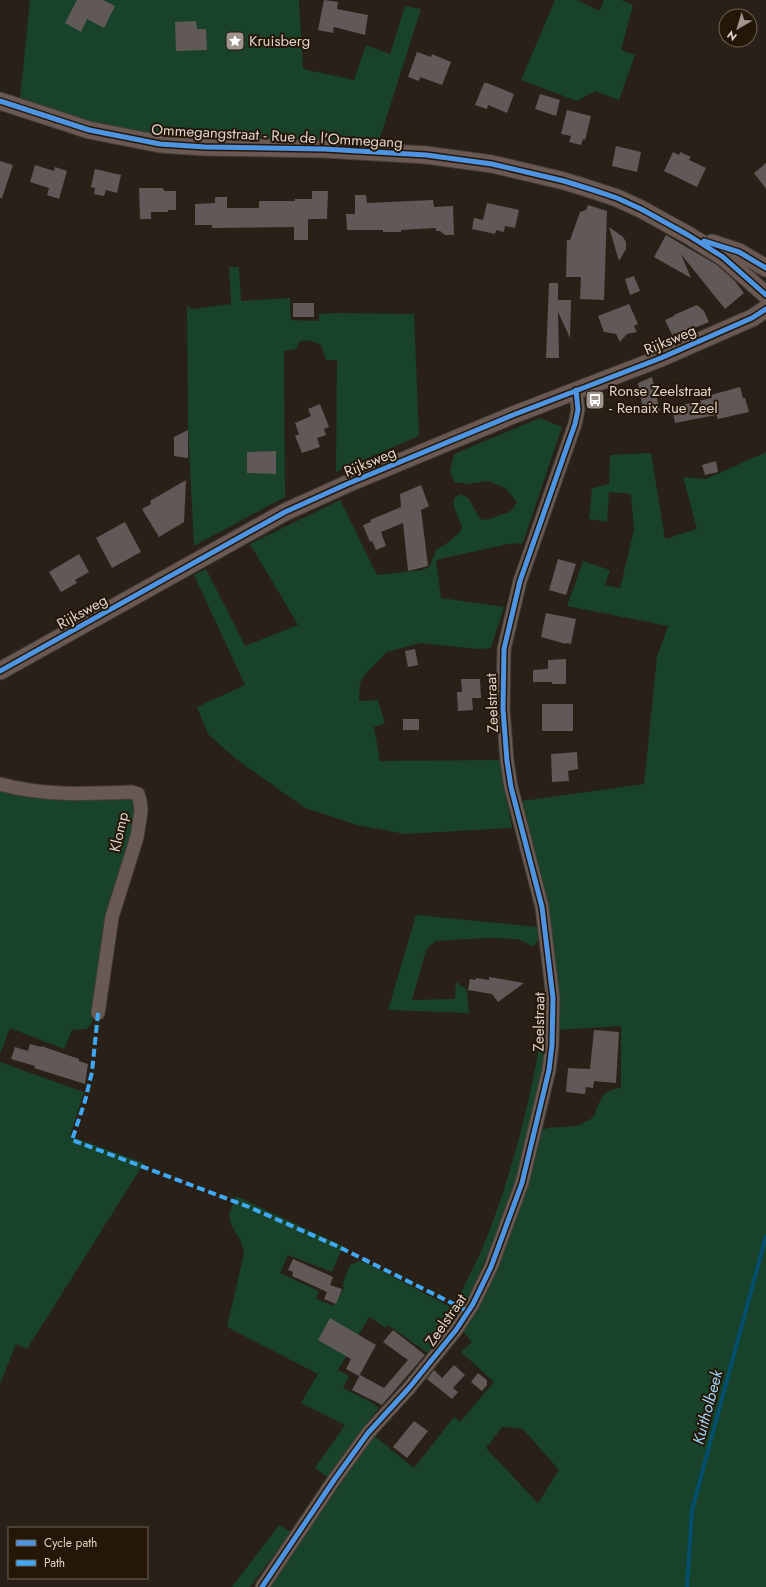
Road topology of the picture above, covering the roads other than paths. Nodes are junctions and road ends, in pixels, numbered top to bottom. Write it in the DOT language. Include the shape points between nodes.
graph roads {
  1 [pos="0,101"];
  2 [pos="688,235"];
  3 [pos="766,268"];
  4 [pos="766,295"];
  5 [pos="766,309"];
  6 [pos="576,390"];
  7 [pos="0,671"];
  8 [pos="0,784"];
  9 [pos="98,1013"];
  10 [pos="262,1587"];
  1 -- 2 [label="main road, Ommegangstraat - Rue de l'Ommegang" via="89,130 160,144 426,155 492,164 593,190 641,210"];
  2 -- 3 [label="main road, Ommegangstraat - Rue de l'Ommegang" via="739,252"];
  2 -- 4 [label="main road, Ommegangstraat - Rue de l'Ommegang" via="723,257"];
  5 -- 6 [label="main road, Rijksweg" via="752,318 661,358"];
  6 -- 7 [label="main road, Rijksweg" via="285,512"];
  6 -- 10 [label="street, Zeelstraat" via="578,410 575,424 520,581 504,649 503,709 508,768 542,907 553,998 549,1070 522,1183 503,1236 473,1304 456,1330 409,1388 368,1433"];
  8 -- 9 [label="street, Klomp" via="74,795 131,792 138,794 141,811 137,837 112,917"];
}
